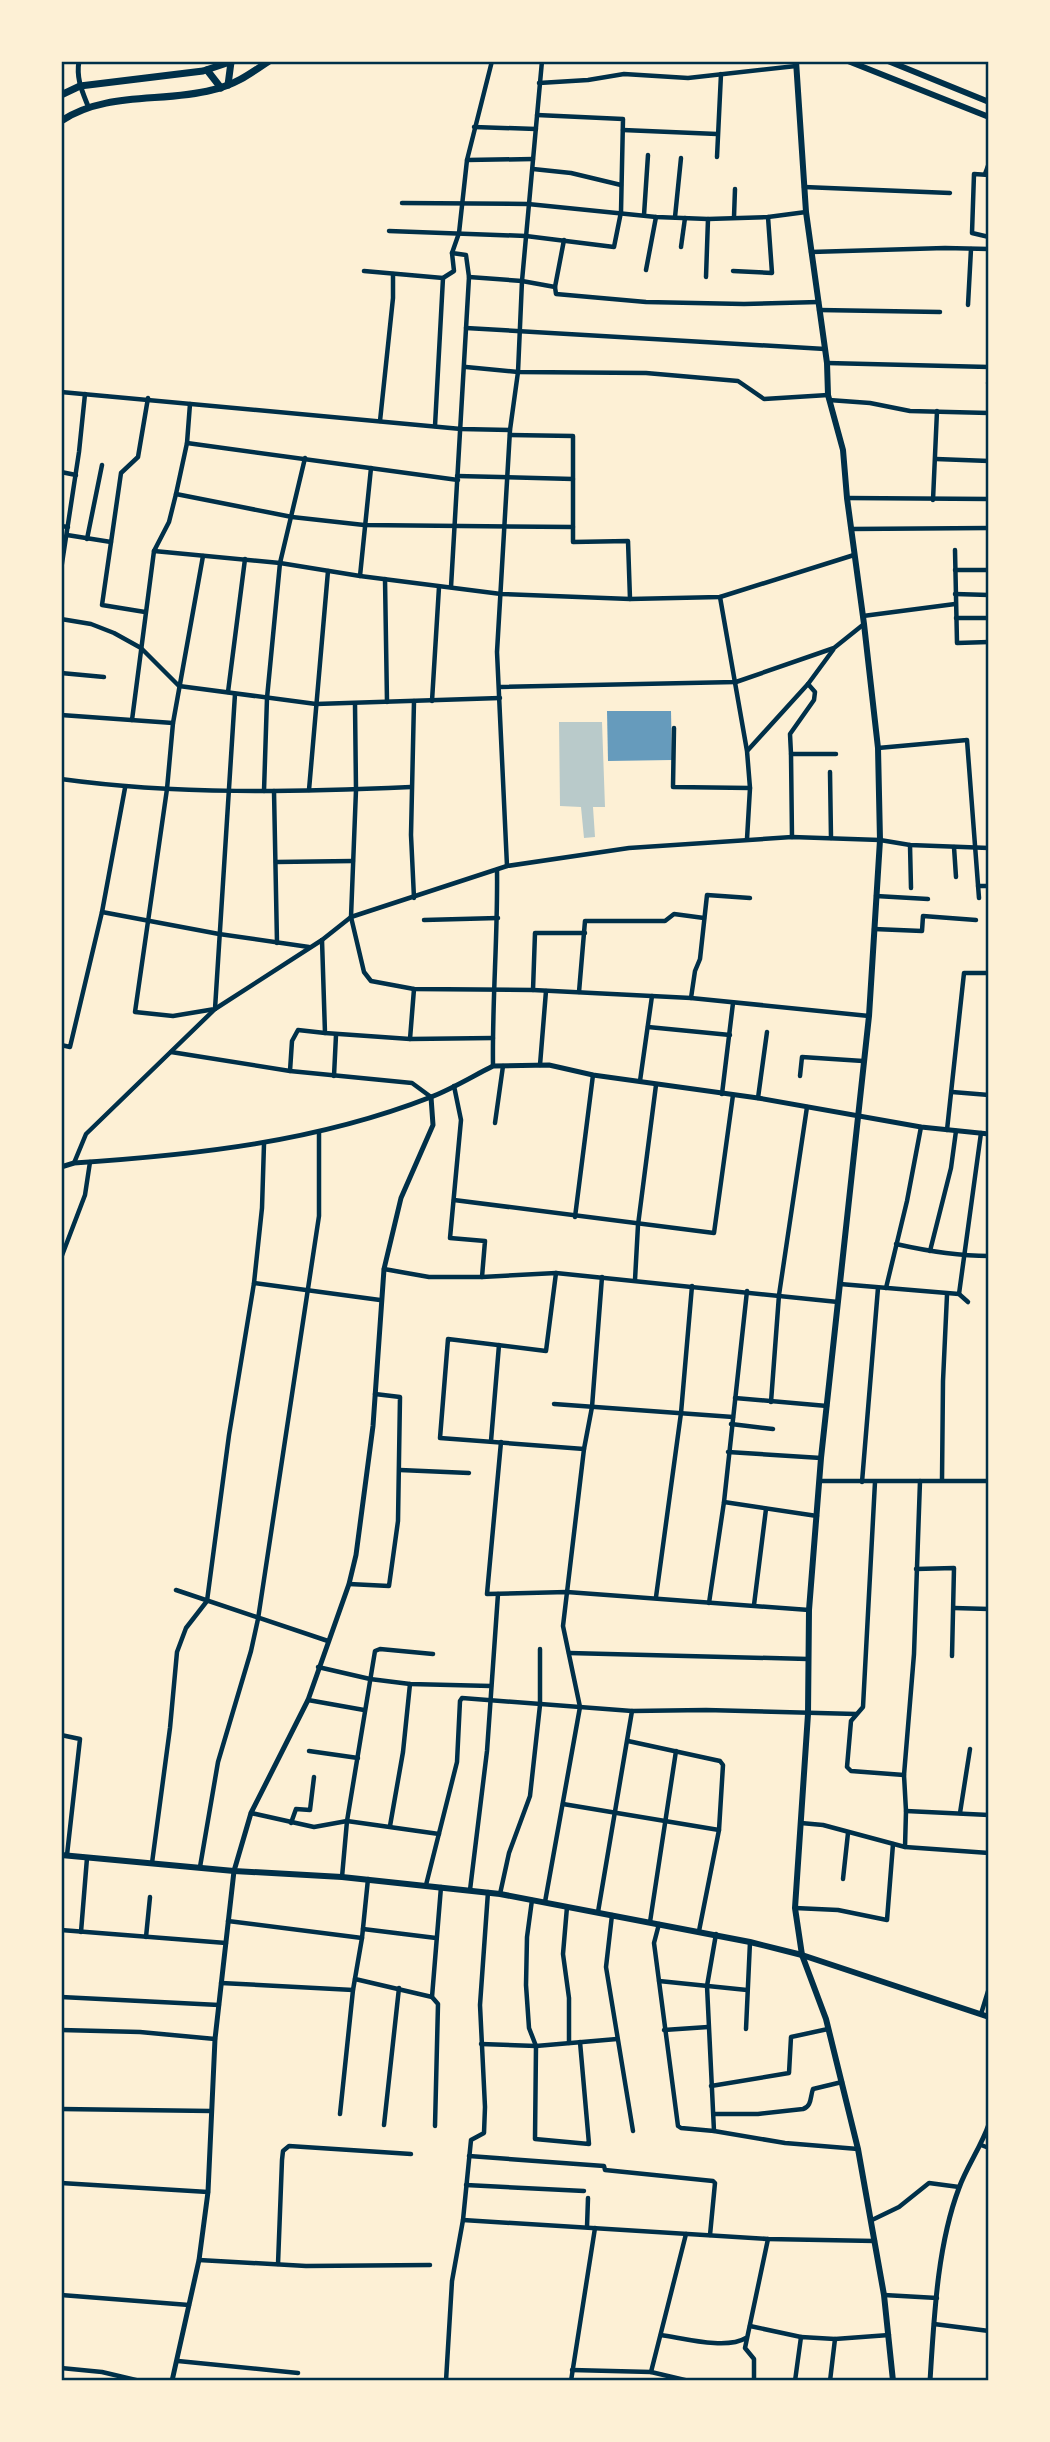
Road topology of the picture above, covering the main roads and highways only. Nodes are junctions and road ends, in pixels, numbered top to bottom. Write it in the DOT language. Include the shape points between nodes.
graph roads {
  1 [pos="269,61"];
  2 [pos="848,61"];
  3 [pos="888,61"];
  4 [pos="232,62"];
  5 [pos="796,64"];
  6 [pos="207,70"];
  7 [pos="224,86"];
  8 [pos="61,94"];
  9 [pos="989,102"];
  10 [pos="989,117"];
  11 [pos="61,121"];
  12 [pos="64,1855"];
  13 [pos="802,1955"];
  14 [pos="985,2015"];
  15 [pos="893,2381"];
  1 -- 7 [label="main road" via="242,81"];
  2 -- 10 [label="main road"];
  3 -- 9 [label="main road"];
  4 -- 6 [label="main road"];
  4 -- 7 [label="main road"];
  5 -- 13 [label="main road" via="806,212 828,397 843,450 878,748 880,840 869,1016 809,1610 808,1714 795,1908"];
  6 -- 7 [label="main road"];
  6 -- 8 [label="main road" via="80,86"];
  7 -- 11 [label="main road" via="88,106"];
  12 -- 13 [label="main road" via="488,1892 716,1934"];
  13 -- 14 [label="main road"];
  13 -- 15 [label="main road" via="828,2029 858,2149 884,2295"];
}
